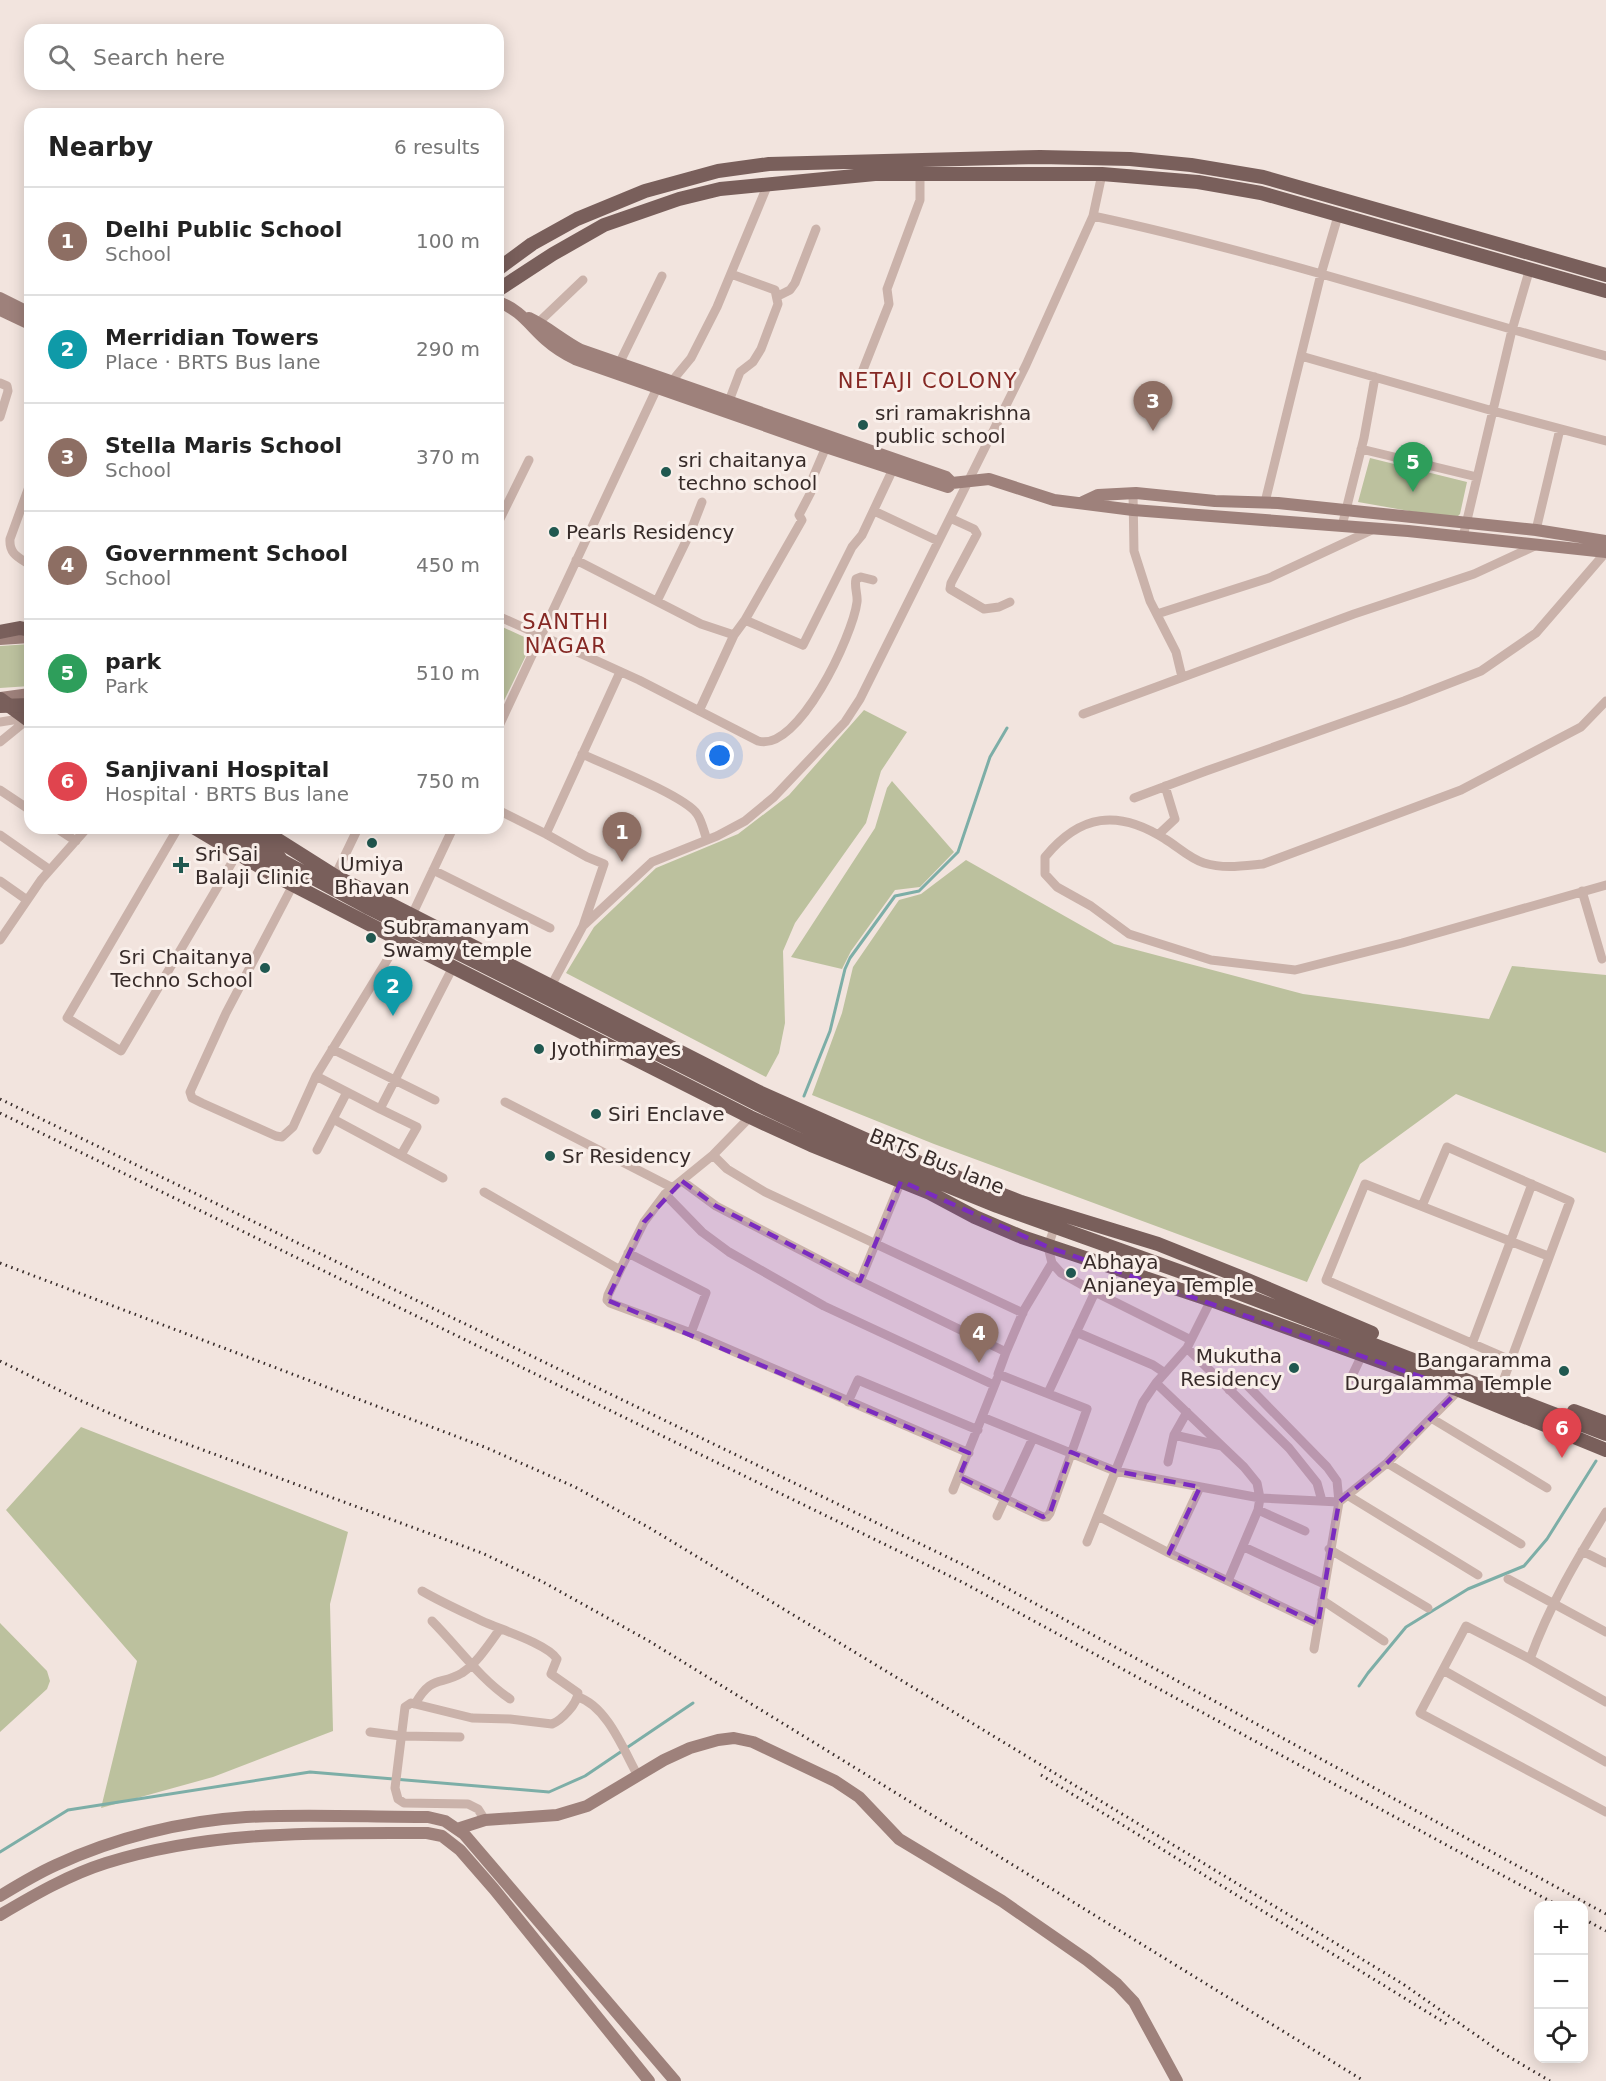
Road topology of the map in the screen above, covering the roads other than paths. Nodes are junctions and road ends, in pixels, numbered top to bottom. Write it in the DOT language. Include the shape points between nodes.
graph roads {
  1 [pos="1102,174"];
  2 [pos="920,175"];
  3 [pos="768,184"];
  4 [pos="1093,216"];
  5 [pos="1338,216"];
  6 [pos="816,229"];
  7 [pos="504,265"];
  8 [pos="1530,268"];
  9 [pos="731,274"];
  10 [pos="1321,274"];
  11 [pos="1606,275"];
  12 [pos="662,276"];
  13 [pos="583,280"];
  14 [pos="504,286"];
  15 [pos="1606,291"];
  16 [pos="778,296"];
  17 [pos="0,298"];
  18 [pos="504,304"];
  19 [pos="0,310"];
  20 [pos="24,310"];
  21 [pos="522,315"];
  22 [pos="24,321"];
  23 [pos="539,322"];
  24 [pos="1512,330"];
  25 [pos="1301,356"];
  26 [pos="1606,356"];
  27 [pos="619,364"];
  28 [pos="1375,377"];
  29 [pos="672,381"];
  30 [pos="0,383"];
  31 [pos="856,385"];
  32 [pos="657,388"];
  33 [pos="729,401"];
  34 [pos="1493,411"];
  35 [pos="0,417"];
  36 [pos="1560,429"];
  37 [pos="1606,441"];
  38 [pos="826,447"];
  39 [pos="1361,449"];
  40 [pos="528,460"];
  41 [pos="893,469"];
  42 [pos="1477,477"];
  43 [pos="970,481"];
  44 [pos="952,483"];
  45 [pos="1133,493"];
  46 [pos="24,500"];
  47 [pos="702,502"];
  48 [pos="1083,502"];
  49 [pos="1265,502"];
  50 [pos="504,507"];
  51 [pos="1133,510"];
  52 [pos="874,511"];
  53 [pos="1345,511"];
  54 [pos="950,518"];
  55 [pos="1466,522"];
  56 [pos="1342,526"];
  57 [pos="1374,529"];
  58 [pos="1536,530"];
  59 [pos="1463,537"];
  60 [pos="938,541"];
  61 [pos="1606,541"];
  62 [pos="1537,545"];
  63 [pos="1606,552"];
  64 [pos="576,560"];
  65 [pos="24,561"];
  66 [pos="873,580"];
  67 [pos="657,601"];
  68 [pos="1010,602"];
  69 [pos="1157,614"];
  70 [pos="504,619"];
  71 [pos="745,620"];
  72 [pos="24,630"];
  73 [pos="24,631"];
  74 [pos="0,632"];
  75 [pos="540,635"];
  76 [pos="734,635"];
  77 [pos="0,639"];
  78 [pos="620,672"];
  79 [pos="1182,677"];
  80 [pos="24,695"];
  81 [pos="0,699"];
  82 [pos="1606,701"];
  83 [pos="24,705"];
  84 [pos="0,706"];
  85 [pos="699,711"];
  86 [pos="1083,714"];
  87 [pos="504,715"];
  88 [pos="24,717"];
  89 [pos="24,720"];
  90 [pos="0,722"];
  91 [pos="24,725"];
  92 [pos="0,742"];
  93 [pos="582,754"];
  94 [pos="1165,786"];
  95 [pos="0,790"];
  96 [pos="1134,798"];
  97 [pos="24,806"];
  98 [pos="504,813"];
  99 [pos="65,834"];
  100 [pos="82,834"];
  101 [pos="174,834"];
  102 [pos="226,834"];
  103 [pos="355,834"];
  104 [pos="450,834"];
  105 [pos="546,834"];
  106 [pos="1158,834"];
  107 [pos="0,835"];
  108 [pos="247,838"];
  109 [pos="707,840"];
  110 [pos="76,841"];
  111 [pos="50,870"];
  112 [pos="433,870"];
  113 [pos="335,876"];
  114 [pos="0,881"];
  115 [pos="293,885"];
  116 [pos="1606,885"];
  117 [pos="1582,891"];
  118 [pos="27,900"];
  119 [pos="412,915"];
  120 [pos="4,925"];
  121 [pos="583,926"];
  122 [pos="550,928"];
  123 [pos="400,939"];
  124 [pos="0,940"];
  125 [pos="1602,959"];
  126 [pos="453,967"];
  127 [pos="550,986"];
  128 [pos="332,1049"];
  129 [pos="316,1076"];
  130 [pos="394,1081"];
  131 [pos="347,1092"];
  132 [pos="435,1100"];
  133 [pos="505,1102"];
  134 [pos="380,1109"];
  135 [pos="750,1117"];
  136 [pos="333,1119"];
  137 [pos="317,1150"];
  138 [pos="401,1155"];
  139 [pos="713,1155"];
  140 [pos="443,1178"];
  141 [pos="682,1181"];
  142 [pos="901,1181"];
  143 [pos="1532,1184"];
  144 [pos="669,1191"];
  145 [pos="484,1192"];
  146 [pos="1422,1206"];
  147 [pos="1057,1221"];
  148 [pos="1511,1241"];
  149 [pos="875,1243"];
  150 [pos="1048,1247"];
  151 [pos="628,1253"];
  152 [pos="1548,1256"];
  153 [pos="1052,1263"];
  154 [pos="620,1270"];
  155 [pos="860,1281"];
  156 [pos="1095,1292"];
  157 [pos="1211,1300"];
  158 [pos="1023,1313"];
  159 [pos="1076,1332"];
  160 [pos="691,1333"];
  161 [pos="1191,1340"];
  162 [pos="1472,1344"];
  163 [pos="1006,1352"];
  164 [pos="1362,1354"];
  165 [pos="1510,1360"];
  166 [pos="1165,1373"];
  167 [pos="998,1374"];
  168 [pos="1350,1380"];
  169 [pos="1156,1383"];
  170 [pos="1502,1384"];
  171 [pos="994,1385"];
  172 [pos="1234,1386"];
  173 [pos="1459,1390"];
  174 [pos="1048,1393"];
  175 [pos="848,1402"];
  176 [pos="1187,1412"];
  177 [pos="982,1418"];
  178 [pos="1431,1418"];
  179 [pos="1606,1423"];
  180 [pos="978,1430"];
  181 [pos="1606,1434"];
  182 [pos="1174,1435"];
  183 [pos="1033,1438"];
  184 [pos="1223,1446"];
  185 [pos="1606,1450"];
  186 [pos="1071,1452"];
  187 [pos="969,1453"];
  188 [pos="1168,1462"];
  189 [pos="1387,1463"];
  190 [pos="1115,1471"];
  191 [pos="959,1477"];
  192 [pos="1200,1487"];
  193 [pos="1547,1488"];
  194 [pos="953,1491"];
  195 [pos="1347,1495"];
  196 [pos="1260,1498"];
  197 [pos="1005,1499"];
  198 [pos="1330,1501"];
  199 [pos="1258,1510"];
  200 [pos="1606,1512"];
  201 [pos="998,1516"];
  202 [pos="1098,1516"];
  203 [pos="1305,1531"];
  204 [pos="1087,1542"];
  205 [pos="1521,1544"];
  206 [pos="1244,1547"];
  207 [pos="1329,1549"];
  208 [pos="1581,1551"];
  209 [pos="1169,1553"];
  210 [pos="1606,1563"];
  211 [pos="1478,1575"];
  212 [pos="1508,1580"];
  213 [pos="1228,1581"];
  214 [pos="1321,1583"];
  215 [pos="422,1591"];
  216 [pos="1322,1600"];
  217 [pos="1553,1603"];
  218 [pos="1428,1608"];
  219 [pos="432,1621"];
  220 [pos="1314,1623"];
  221 [pos="500,1629"];
  222 [pos="1606,1632"];
  223 [pos="1384,1641"];
  224 [pos="1314,1649"];
  225 [pos="1530,1659"];
  226 [pos="472,1664"];
  227 [pos="1443,1670"];
  228 [pos="578,1697"];
  229 [pos="510,1699"];
  230 [pos="1606,1702"];
  231 [pos="415,1704"];
  232 [pos="370,1732"];
  233 [pos="401,1737"];
  234 [pos="460,1737"];
  235 [pos="1606,1761"];
  236 [pos="638,1776"];
  237 [pos="1606,1812"];
  238 [pos="485,1820"];
  239 [pos="457,1828"];
  240 [pos="0,1896"];
  241 [pos="0,1915"];
  242 [pos="650,2081"];
  243 [pos="675,2081"];
  244 [pos="1177,2081"];
  1 -- 2 [label="main road"];
  1 -- 4 [label="street"];
  1 -- 5 [label="main road" via="1198,182 1261,193"];
  2 -- 3 [label="main road" via="875,174"];
  2 -- 31 [label="street" via="920,200 886,289 889,304"];
  3 -- 9 [label="street"];
  3 -- 14 [label="main road" via="720,189 679,199 604,225"];
  4 -- 10 [label="street"];
  4 -- 43 [label="street"];
  5 -- 8 [label="main road"];
  5 -- 10 [label="street"];
  6 -- 16 [label="street" via="795,283"];
  7 -- 11 [label="main road" via="577,219 645,191 718,171 769,164 1040,157 1130,159 1263,177"];
  8 -- 15 [label="main road"];
  8 -- 24 [label="street"];
  9 -- 16 [label="street" via="775,290"];
  9 -- 29 [label="street" via="691,358"];
  10 -- 24 [label="street"];
  10 -- 25 [label="street"];
  12 -- 27 [label="street"];
  13 -- 23 [label="street"];
  16 -- 33 [label="street" via="761,349 740,372"];
  17 -- 20 [label="street"];
  18 -- 21 [label="street"];
  19 -- 22 [label="street"];
  21 -- 23 [label="street"];
  21 -- 32 [label="street" via="559,351"];
  23 -- 27 [label="street" via="581,350"];
  24 -- 26 [label="street"];
  24 -- 34 [label="street"];
  25 -- 28 [label="street"];
  25 -- 49 [label="street"];
  27 -- 29 [label="street"];
  28 -- 34 [label="street"];
  28 -- 39 [label="street"];
  29 -- 32 [label="street"];
  29 -- 33 [label="street"];
  30 -- 35 [label="street" via="8,391"];
  32 -- 38 [label="street"];
  32 -- 64 [label="street"];
  33 -- 44 [label="street" via="946,477"];
  34 -- 36 [label="street"];
  34 -- 42 [label="street"];
  36 -- 37 [label="street"];
  36 -- 58 [label="street"];
  38 -- 41 [label="street"];
  38 -- 71 [label="street" via="799,515 802,520"];
  39 -- 42 [label="street"];
  39 -- 53 [label="street"];
  40 -- 50 [label="street"];
  41 -- 44 [label="street" via="948,487"];
  41 -- 52 [label="street"];
  42 -- 55 [label="street"];
  43 -- 44 [label="street"];
  43 -- 48 [label="street" via="988,479 1054,500"];
  43 -- 54 [label="street"];
  45 -- 48 [label="street" via="1098,495"];
  45 -- 49 [label="street"];
  45 -- 51 [label="street"];
  46 -- 65 [label="street" via="9,547"];
  47 -- 67 [label="street"];
  48 -- 51 [label="street"];
  49 -- 53 [label="street"];
  51 -- 56 [label="street"];
  51 -- 69 [label="street" via="1134,552"];
  52 -- 60 [label="street"];
  52 -- 71 [label="street" via="803,645"];
  53 -- 55 [label="street"];
  53 -- 56 [label="street"];
  54 -- 60 [label="street"];
  54 -- 68 [label="street" via="977,534 951,589 984,609"];
  55 -- 58 [label="street"];
  55 -- 59 [label="street"];
  56 -- 57 [label="street"];
  57 -- 59 [label="street"];
  57 -- 69 [label="street" via="1269,578"];
  58 -- 61 [label="street"];
  59 -- 62 [label="street"];
  60 -- 109 [label="street" via="845,722 774,797 745,821"];
  62 -- 63 [label="street"];
  62 -- 79 [label="street" via="1474,574"];
  63 -- 94 [label="street" via="1536,633 1481,670"];
  64 -- 67 [label="street"];
  64 -- 75 [label="street"];
  66 -- 85 [label="street" via="856,579 858,601 819,695 778,739 758,741"];
  67 -- 76 [label="street" via="701,624"];
  69 -- 79 [label="street" via="1176,652"];
  70 -- 75 [label="street"];
  71 -- 76 [label="street"];
  72 -- 74 [label="main road"];
  73 -- 77 [label="street"];
  75 -- 78 [label="street"];
  75 -- 87 [label="street"];
  76 -- 85 [label="street"];
  78 -- 85 [label="street"];
  78 -- 93 [label="street"];
  79 -- 86 [label="street"];
  80 -- 81 [label="street"];
  81 -- 88 [label="main road"];
  82 -- 106 [label="street" via="1581,727 1461,790 1263,864 1230,868 1202,863"];
  83 -- 84 [label="main road, bridge"];
  89 -- 90 [label="street"];
  91 -- 92 [label="street"];
  93 -- 105 [label="street"];
  93 -- 109 [label="street" via="684,803 697,813"];
  94 -- 96 [label="street"];
  94 -- 106 [label="street" via="1175,819"];
  95 -- 97 [label="street"];
  98 -- 105 [label="street"];
  99 -- 110 [label="street"];
  100 -- 110 [label="street"];
  101 -- 108 [label="street" via="67,1018 121,1051"];
  102 -- 108 [label="main road"];
  103 -- 113 [label="street"];
  104 -- 112 [label="street"];
  105 -- 121 [label="street" via="604,864"];
  106 -- 117 [label="street" via="1117,819 1087,824 1055,845 1045,858 1045,874 1057,887 1129,934 1211,960 1295,970"];
  107 -- 111 [label="street"];
  108 -- 113 [label="main road"];
  108 -- 115 [label="main road"];
  108 -- 147 [label="main road, BRTS Bus lane" via="274,857 369,908 759,1106 874,1156"];
  109 -- 121 [label="street" via="652,862"];
  110 -- 111 [label="street"];
  111 -- 118 [label="street"];
  112 -- 119 [label="street"];
  112 -- 122 [label="street"];
  113 -- 119 [label="main road"];
  114 -- 118 [label="street"];
  115 -- 123 [label="main road"];
  115 -- 129 [label="street" via="189,1094 282,1137 293,1127"];
  116 -- 117 [label="street"];
  117 -- 125 [label="street"];
  118 -- 120 [label="street"];
  119 -- 127 [label="main road"];
  120 -- 124 [label="street"];
  121 -- 127 [label="street"];
  123 -- 126 [label="main road"];
  123 -- 128 [label="street"];
  126 -- 130 [label="street"];
  126 -- 135 [label="main road"];
  127 -- 147 [label="main road" via="763,1094 904,1157 1021,1202"];
  128 -- 129 [label="street"];
  128 -- 130 [label="street"];
  129 -- 131 [label="street"];
  130 -- 132 [label="street"];
  130 -- 134 [label="street"];
  131 -- 134 [label="street"];
  131 -- 136 [label="street"];
  133 -- 144 [label="street"];
  134 -- 138 [label="street" via="417,1127"];
  135 -- 139 [label="street"];
  135 -- 142 [label="main road"];
  136 -- 137 [label="street"];
  136 -- 138 [label="street"];
  138 -- 140 [label="street"];
  139 -- 141 [label="street"];
  139 -- 149 [label="street" via="727,1169 765,1192"];
  141 -- 144 [label="street"];
  141 -- 155 [label="street" via="716,1206"];
  142 -- 149 [label="street"];
  142 -- 150 [label="main road"];
  143 -- 146 [label="street" via="1447,1147"];
  143 -- 148 [label="street"];
  143 -- 152 [label="street" via="1570,1200"];
  144 -- 151 [label="street" via="644,1222"];
  144 -- 171 [label="street" via="702,1232 729,1252 824,1306"];
  145 -- 154 [label="street"];
  146 -- 148 [label="street"];
  146 -- 162 [label="street" via="1365,1184 1326,1280"];
  147 -- 150 [label="street"];
  147 -- 170 [label="main road" via="1158,1244"];
  147 -- 181 [label="main road, BRTS Bus lane"];
  148 -- 152 [label="street"];
  148 -- 162 [label="street"];
  149 -- 155 [label="street"];
  149 -- 158 [label="street"];
  150 -- 153 [label="street"];
  150 -- 157 [label="main road"];
  151 -- 154 [label="street"];
  151 -- 160 [label="street" via="706,1293"];
  152 -- 165 [label="street"];
  153 -- 156 [label="street" via="1061,1273"];
  153 -- 158 [label="street"];
  154 -- 160 [label="street" via="608,1296 610,1303"];
  155 -- 163 [label="street"];
  156 -- 159 [label="street"];
  156 -- 161 [label="street"];
  157 -- 161 [label="street"];
  157 -- 164 [label="main road"];
  158 -- 163 [label="street"];
  159 -- 166 [label="street"];
  159 -- 174 [label="street"];
  160 -- 175 [label="street"];
  161 -- 166 [label="street"];
  161 -- 172 [label="street"];
  162 -- 165 [label="street"];
  163 -- 167 [label="street"];
  164 -- 168 [label="street"];
  164 -- 173 [label="main road"];
  165 -- 170 [label="street"];
  166 -- 169 [label="street"];
  167 -- 171 [label="street"];
  167 -- 174 [label="street"];
  169 -- 176 [label="street"];
  169 -- 190 [label="street" via="1143,1402"];
  170 -- 179 [label="main road"];
  171 -- 177 [label="street"];
  172 -- 198 [label="street"];
  172 -- 198 [label="street" via="1243,1382 1327,1467 1337,1481"];
  173 -- 178 [label="street"];
  173 -- 185 [label="main road"];
  174 -- 186 [label="street" via="1087,1409"];
  175 -- 180 [label="street" via="858,1380"];
  175 -- 187 [label="street"];
  176 -- 182 [label="street"];
  176 -- 184 [label="street"];
  177 -- 180 [label="street"];
  177 -- 183 [label="street"];
  178 -- 189 [label="street"];
  178 -- 193 [label="street"];
  180 -- 187 [label="street"];
  182 -- 184 [label="street"];
  182 -- 188 [label="street"];
  183 -- 186 [label="street"];
  183 -- 197 [label="street"];
  184 -- 196 [label="street" via="1257,1483"];
  186 -- 190 [label="street"];
  186 -- 197 [label="street" via="1047,1517"];
  187 -- 191 [label="street"];
  189 -- 195 [label="street"];
  189 -- 205 [label="street"];
  190 -- 192 [label="street"];
  190 -- 202 [label="street"];
  191 -- 194 [label="street"];
  191 -- 197 [label="street"];
  192 -- 196 [label="street"];
  192 -- 209 [label="street"];
  195 -- 198 [label="street"];
  195 -- 211 [label="street"];
  196 -- 198 [label="street"];
  196 -- 199 [label="street"];
  197 -- 201 [label="street"];
  198 -- 207 [label="street"];
  199 -- 203 [label="street"];
  199 -- 206 [label="street"];
  200 -- 208 [label="street"];
  202 -- 204 [label="street"];
  202 -- 209 [label="street"];
  206 -- 213 [label="street"];
  206 -- 214 [label="street"];
  207 -- 214 [label="street"];
  207 -- 218 [label="street"];
  208 -- 210 [label="street"];
  208 -- 217 [label="street"];
  209 -- 213 [label="street"];
  212 -- 217 [label="street"];
  213 -- 220 [label="street"];
  214 -- 216 [label="street"];
  215 -- 221 [label="street"];
  216 -- 220 [label="street"];
  216 -- 223 [label="street"];
  217 -- 222 [label="street"];
  217 -- 225 [label="street"];
  219 -- 226 [label="street"];
  220 -- 224 [label="street"];
  221 -- 226 [label="street"];
  221 -- 228 [label="street" via="554,1654 558,1659 551,1674"];
  225 -- 227 [label="street" via="1466,1626"];
  225 -- 230 [label="street"];
  226 -- 229 [label="street" via="486,1681"];
  226 -- 231 [label="street" via="461,1673 430,1684"];
  227 -- 235 [label="street"];
  227 -- 237 [label="street" via="1420,1713"];
  228 -- 231 [label="street" via="552,1724 472,1718"];
  228 -- 236 [label="street" via="585,1699 610,1726"];
  231 -- 233 [label="street" via="405,1707"];
  232 -- 233 [label="street"];
  233 -- 234 [label="street"];
  233 -- 238 [label="street" via="394,1788 398,1799 404,1803 468,1804 478,1809"];
  236 -- 238 [label="street" via="587,1806 557,1815"];
  236 -- 244 [label="street" via="690,1748 734,1738 782,1754 835,1781 859,1797 899,1839 1002,1901 1117,1984 1134,2002"];
  238 -- 239 [label="street"];
  239 -- 240 [label="street" via="428,1817 323,1815 203,1822 95,1850 37,1874"];
  239 -- 243 [label="street"];
  241 -- 242 [label="street" via="66,1879 170,1846 276,1834 442,1836 460,1850 494,1889"];
}
